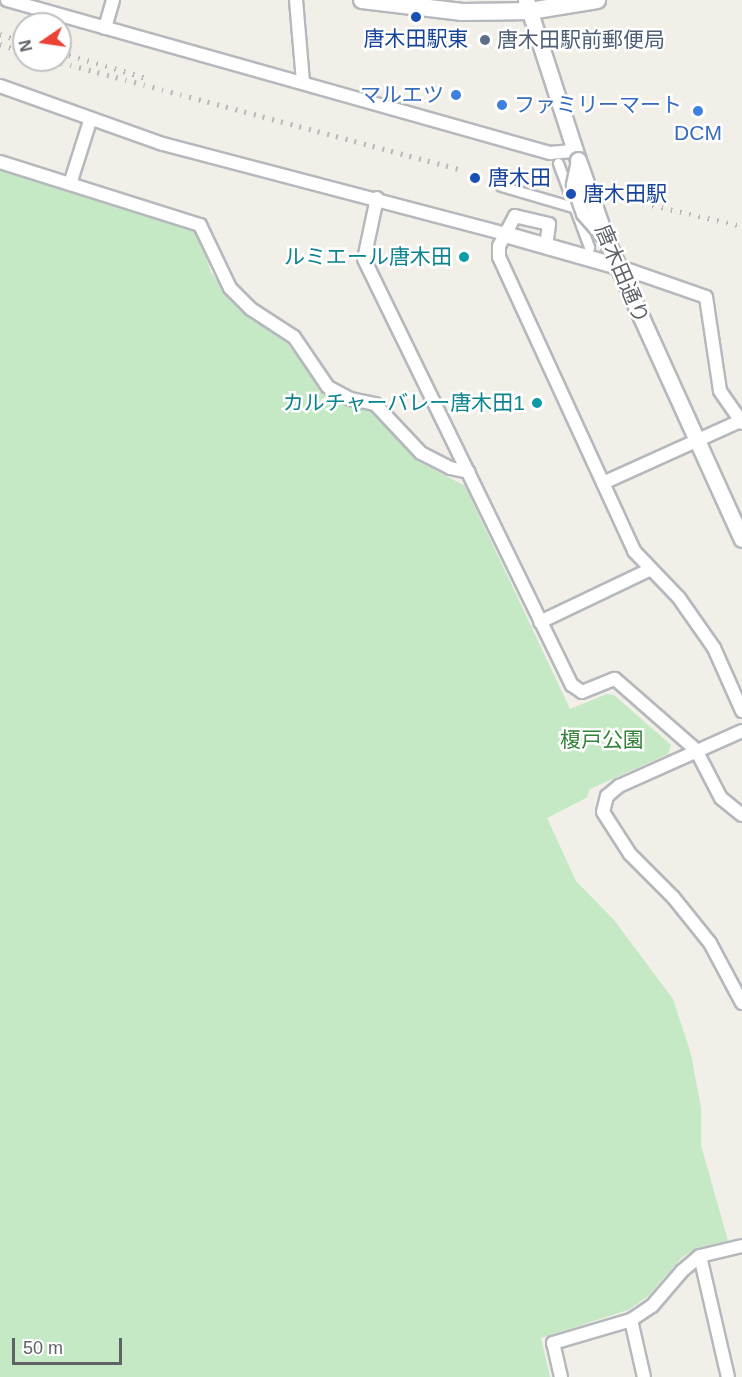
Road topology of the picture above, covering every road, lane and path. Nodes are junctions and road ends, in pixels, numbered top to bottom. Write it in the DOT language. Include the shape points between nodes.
graph roads {
  1 [pos="7,0"];
  2 [pos="113,0"];
  3 [pos="296,0"];
  4 [pos="363,0"];
  5 [pos="597,0"];
  6 [pos="528,6"];
  7 [pos="105,28"];
  8 [pos="303,82"];
  9 [pos="0,86"];
  10 [pos="90,120"];
  11 [pos="577,155"];
  12 [pos="0,162"];
  13 [pos="558,163"];
  14 [pos="70,184"];
  15 [pos="501,186"];
  16 [pos="377,198"];
  17 [pos="575,207"];
  18 [pos="505,234"];
  19 [pos="595,243"];
  20 [pos="546,246"];
  21 [pos="615,262"];
  22 [pos="741,422"];
  23 [pos="697,441"];
  24 [pos="469,472"];
  25 [pos="603,483"];
  26 [pos="742,539"];
  27 [pos="649,570"];
  28 [pos="540,622"];
  29 [pos="742,711"];
  30 [pos="742,731"];
  31 [pos="696,750"];
  32 [pos="742,815"];
  33 [pos="737,978"];
  34 [pos="742,1003"];
  35 [pos="742,1246"];
  36 [pos="700,1256"];
  37 [pos="631,1320"];
  38 [pos="561,1377"];
  39 [pos="644,1377"];
  40 [pos="728,1377"];
  1 -- 7 [label="street"];
  2 -- 7 [label="street"];
  3 -- 8 [label="street"];
  4 -- 6 [label="main road" via="462,12"];
  5 -- 6 [label="main road"];
  6 -- 11 [label="street, 唐木田通り"];
  7 -- 8 [label="street"];
  8 -- 11 [label="street" via="550,153"];
  9 -- 10 [label="street"];
  10 -- 14 [label="street"];
  10 -- 16 [label="street" via="238,166"];
  11 -- 19 [label="street, 唐木田通り, bridge"];
  12 -- 14 [label="street"];
  13 -- 17 [label="street"];
  14 -- 24 [label="street" via="200,225 230,288 251,309 294,337 328,387 351,399 375,404 421,453 450,468"];
  15 -- 17 [label="street"];
  16 -- 18 [label="street"];
  16 -- 24 [label="street" via="364,259"];
  17 -- 19 [label="street"];
  18 -- 20 [label="street"];
  18 -- 20 [label="street" via="516,216 549,224"];
  18 -- 25 [label="street" via="499,257"];
  19 -- 21 [label="street, 唐木田通り"];
  20 -- 21 [label="street"];
  21 -- 22 [label="street" via="706,297 720,391"];
  21 -- 23 [label="street, 唐木田通り"];
  22 -- 23 [label="street"];
  23 -- 25 [label="street"];
  23 -- 26 [label="street, 唐木田通り"];
  24 -- 28 [label="street"];
  25 -- 27 [label="street" via="634,551"];
  27 -- 28 [label="street"];
  27 -- 29 [label="street" via="679,598 714,648"];
  28 -- 31 [label="street" via="572,685 582,692 615,679"];
  30 -- 31 [label="street"];
  31 -- 32 [label="street" via="721,798"];
  31 -- 33 [label="street" via="619,786 607,796 603,812 630,854 674,897"];
  33 -- 34 [label="street"];
  35 -- 36 [label="street"];
  36 -- 37 [label="street" via="652,1306"];
  36 -- 40 [label="street"];
  37 -- 38 [label="street" via="553,1343"];
  37 -- 39 [label="street"];
}
